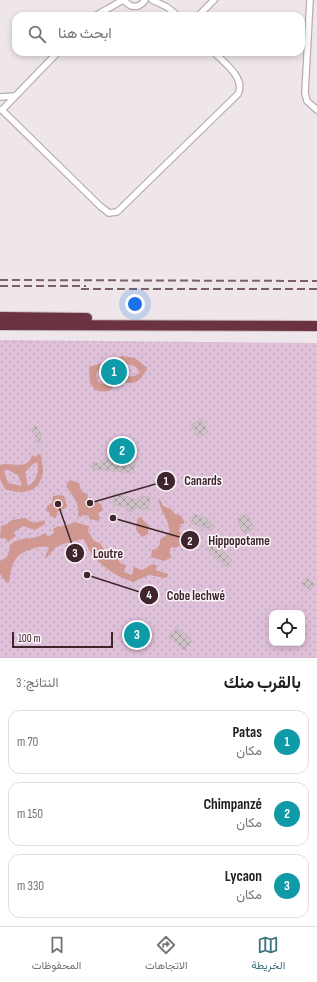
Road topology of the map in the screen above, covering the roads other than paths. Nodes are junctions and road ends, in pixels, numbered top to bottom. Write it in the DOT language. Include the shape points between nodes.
graph roads {
  1 [pos="123,0"];
  2 [pos="145,0"];
  3 [pos="152,0"];
  4 [pos="214,0"];
  5 [pos="310,0"];
  6 [pos="102,12"];
  7 [pos="173,12"];
  8 [pos="202,12"];
  9 [pos="54,56"];
  10 [pos="218,56"];
  11 [pos="14,96"];
  12 [pos="0,97"];
  13 [pos="1,110"];
  14 [pos="317,110"];
  15 [pos="0,317"];
  16 [pos="317,320"];
  17 [pos="0,326"];
  18 [pos="317,326"];
  1 -- 2 [label="street" via="133,7 139,6"];
  1 -- 6 [label="street"];
  3 -- 7 [label="street"];
  4 -- 8 [label="street"];
  5 -- 14 [label="street" via="305,93 307,101"];
  9 -- 11 [label="street"];
  10 -- 13 [label="street" via="238,78 238,94 117,212 109,212 100,206"];
  11 -- 12 [label="street"];
  11 -- 13 [label="street"];
  15 -- 16 [label="highway"];
  17 -- 18 [label="highway"];
}
